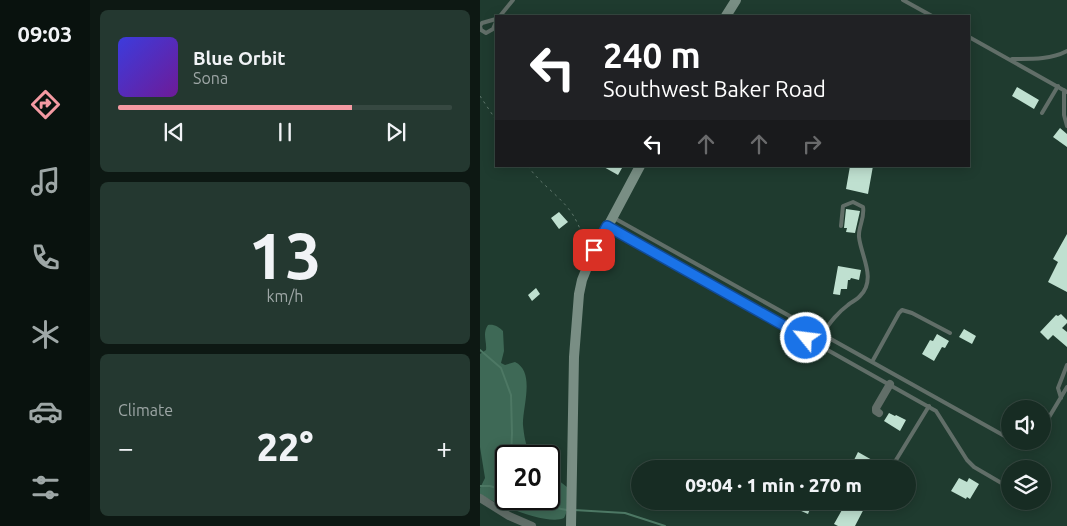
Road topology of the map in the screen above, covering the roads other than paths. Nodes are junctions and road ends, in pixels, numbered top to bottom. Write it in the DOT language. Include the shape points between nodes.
graph roads {
  1 [pos="513,0"];
  2 [pos="736,0"];
  3 [pos="903,0"];
  4 [pos="501,15"];
  5 [pos="727,15"];
  6 [pos="930,15"];
  7 [pos="970,37"];
  8 [pos="1067,51"];
  9 [pos="1010,59"];
  10 [pos="1058,86"];
  11 [pos="1066,91"];
  12 [pos="1042,113"];
  13 [pos="1067,126"];
  14 [pos="639,167"];
  15 [pos="612,217"];
  16 [pos="607,226"];
  17 [pos="841,226"];
  18 [pos="950,333"];
  19 [pos="822,334"];
  20 [pos="872,362"];
  21 [pos="1067,365"];
  22 [pos="890,384"];
  23 [pos="1067,387"];
  24 [pos="1061,398"];
  25 [pos="929,406"];
  26 [pos="879,413"];
  27 [pos="1051,414"];
  28 [pos="1001,434"];
  29 [pos="896,460"];
  30 [pos="1001,483"];
  31 [pos="480,498"];
  32 [pos="532,526"];
  33 [pos="571,526"];
  1 -- 4 [label="lane"];
  2 -- 5 [label="main road"];
  3 -- 6 [label="lane"];
  7 -- 9 [label="lane"];
  8 -- 9 [label="lane" via="1042,58"];
  9 -- 10 [label="lane"];
  10 -- 11 [label="lane"];
  10 -- 12 [label="lane"];
  11 -- 13 [label="lane" via="1064,115"];
  14 -- 15 [label="main road"];
  15 -- 16 [label="main road"];
  15 -- 19 [label="lane"];
  16 -- 22 [label="lane"];
  16 -- 33 [label="main road" via="582,280 576,308"];
  17 -- 19 [label="lane" via="843,206 853,202 863,207 859,238 867,278 864,292 832,319"];
  18 -- 20 [label="lane" via="902,310"];
  19 -- 20 [label="lane"];
  20 -- 28 [label="lane"];
  21 -- 24 [label="lane" via="1058,388"];
  22 -- 25 [label="lane"];
  22 -- 26 [label="street" via="876,408"];
  23 -- 24 [label="lane"];
  24 -- 27 [label="lane"];
  25 -- 29 [label="lane"];
  25 -- 30 [label="lane" via="942,418 967,460"];
  31 -- 32 [label="street"];
}
